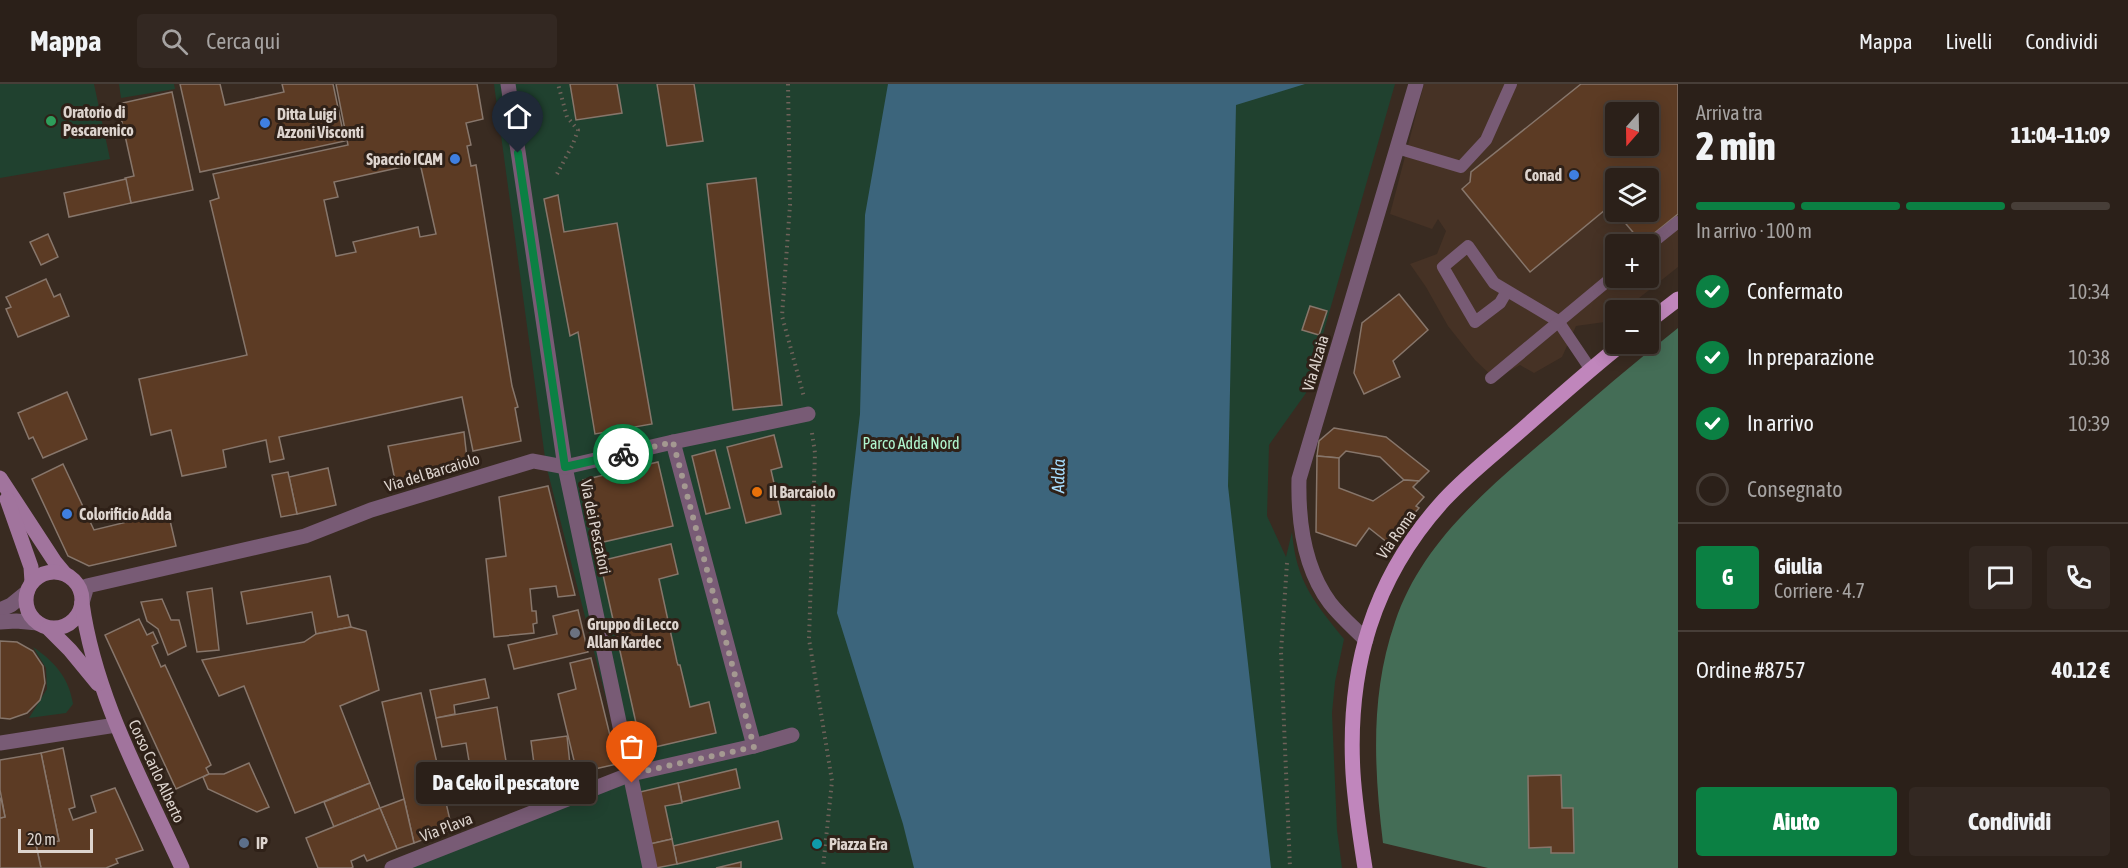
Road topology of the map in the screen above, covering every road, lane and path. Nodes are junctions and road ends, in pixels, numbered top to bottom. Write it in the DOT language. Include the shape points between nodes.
graph roads {
  1 [pos="508,84"];
  2 [pos="558,84"];
  3 [pos="1416,84"];
  4 [pos="1510,84"];
  5 [pos="1397,148"];
  6 [pos="557,174"];
  7 [pos="1678,222"];
  8 [pos="1659,237"];
  9 [pos="1605,283"];
  10 [pos="1507,291"];
  11 [pos="1678,299"];
  12 [pos="1659,314"];
  13 [pos="1558,321"];
  14 [pos="1610,354"];
  15 [pos="1591,370"];
  16 [pos="1491,378"];
  17 [pos="808,414"];
  18 [pos="673,442"];
  19 [pos="565,467"];
  20 [pos="0,479"];
  21 [pos="1287,558"];
  22 [pos="65,574"];
  23 [pos="30,587"];
  24 [pos="82,603"];
  25 [pos="0,610"];
  26 [pos="0,622"];
  27 [pos="43,625"];
  28 [pos="1366,640"];
  29 [pos="102,689"];
  30 [pos="116,725"];
  31 [pos="792,735"];
  32 [pos="0,743"];
  33 [pos="754,747"];
  34 [pos="631,774"];
  35 [pos="832,781"];
  36 [pos="182,868"];
  37 [pos="392,868"];
  38 [pos="650,868"];
  39 [pos="823,868"];
  40 [pos="1290,868"];
  41 [pos="1365,868"];
  1 -- 19 [label="street, Via dei Pescatori"];
  2 -- 6 [label="path" via="567,117 578,130"];
  3 -- 5 [label="street, Via Alzaia"];
  4 -- 5 [label="lane" via="1486,140 1461,167"];
  5 -- 28 [label="street, Via Alzaia" via="1299,478 1301,528 1316,576 1330,603"];
  7 -- 8 [label="lane"];
  9 -- 13 [label="lane"];
  10 -- 10 [label="lane" via="1500,303 1475,322 1443,267 1468,246 1494,283"];
  10 -- 13 [label="lane"];
  11 -- 12 [label="main road"];
  13 -- 15 [label="lane"];
  13 -- 16 [label="lane"];
  14 -- 15 [label="main road, Via Roma"];
  15 -- 28 [label="main road, Via Roma" via="1467,478 1434,513 1388,578"];
  17 -- 18 [label="street, Via del Barcaiolo"];
  18 -- 19 [label="street, Via del Barcaiolo"];
  18 -- 33 [label="street"];
  19 -- 24 [label="street, Via del Barcaiolo" via="533,461 371,510 305,536 87,586"];
  19 -- 34 [label="street, Via dei Pescatori"];
  20 -- 22 [label="main road"];
  20 -- 23 [label="main road" via="31,567"];
  21 -- 40 [label="path" via="1281,652"];
  22 -- 23 [label="main road" via="42,574"];
  22 -- 24 [label="main road" via="80,588"];
  23 -- 25 [label="street"];
  23 -- 27 [label="main road" via="26,603 30,615"];
  24 -- 27 [label="main road" via="72,622 60,628"];
  24 -- 29 [label="main road, Corso Carlo Alberto"];
  26 -- 27 [label="street"];
  27 -- 29 [label="main road, Corso Carlo Alberto"];
  28 -- 41 [label="main road, Via Roma" via="1357,683 1352,741"];
  29 -- 30 [label="main road, Corso Carlo Alberto"];
  30 -- 32 [label="street"];
  30 -- 36 [label="main road, Corso Carlo Alberto"];
  31 -- 33 [label="street"];
  33 -- 34 [label="street, Via Plava"];
  34 -- 37 [label="street, Via Plava"];
  34 -- 38 [label="street, Via dei Pescatori"];
  35 -- 39 [label="path"];
}
